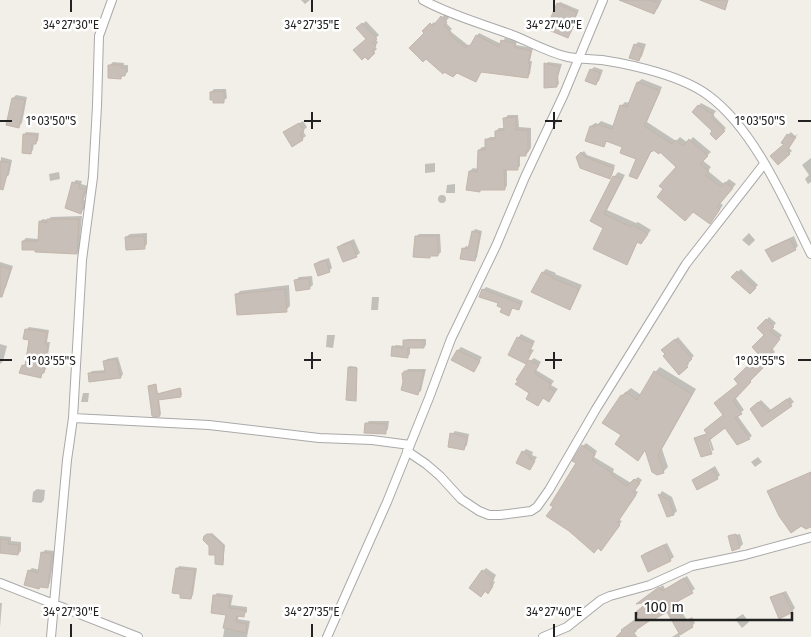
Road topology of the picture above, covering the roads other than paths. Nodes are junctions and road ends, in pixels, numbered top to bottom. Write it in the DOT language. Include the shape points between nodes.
graph roads {
  1 [pos="112,0"];
  2 [pos="423,0"];
  3 [pos="603,0"];
  4 [pos="579,58"];
  5 [pos="764,164"];
  6 [pos="811,254"];
  7 [pos="73,418"];
  8 [pos="409,448"];
  9 [pos="811,537"];
  10 [pos="0,583"];
  11 [pos="54,603"];
  12 [pos="51,637"];
  13 [pos="138,637"];
  14 [pos="326,637"];
  15 [pos="543,637"];
  1 -- 7 [label="street" via="98,36 94,162 82,260"];
  2 -- 4 [label="street" via="556,53"];
  3 -- 4 [label="street"];
  4 -- 5 [label="street" via="642,69 699,89 742,129"];
  4 -- 8 [label="street" via="496,246 451,338"];
  5 -- 6 [label="street"];
  5 -- 8 [label="street" via="686,264 537,507 500,515 479,511 461,499"];
  7 -- 8 [label="street" via="209,425 319,438 372,440"];
  7 -- 11 [label="street"];
  8 -- 14 [label="street"];
  9 -- 15 [label="street" via="692,566 650,585 610,596 567,626"];
  10 -- 11 [label="street"];
  11 -- 12 [label="street"];
  11 -- 13 [label="street"];
}
